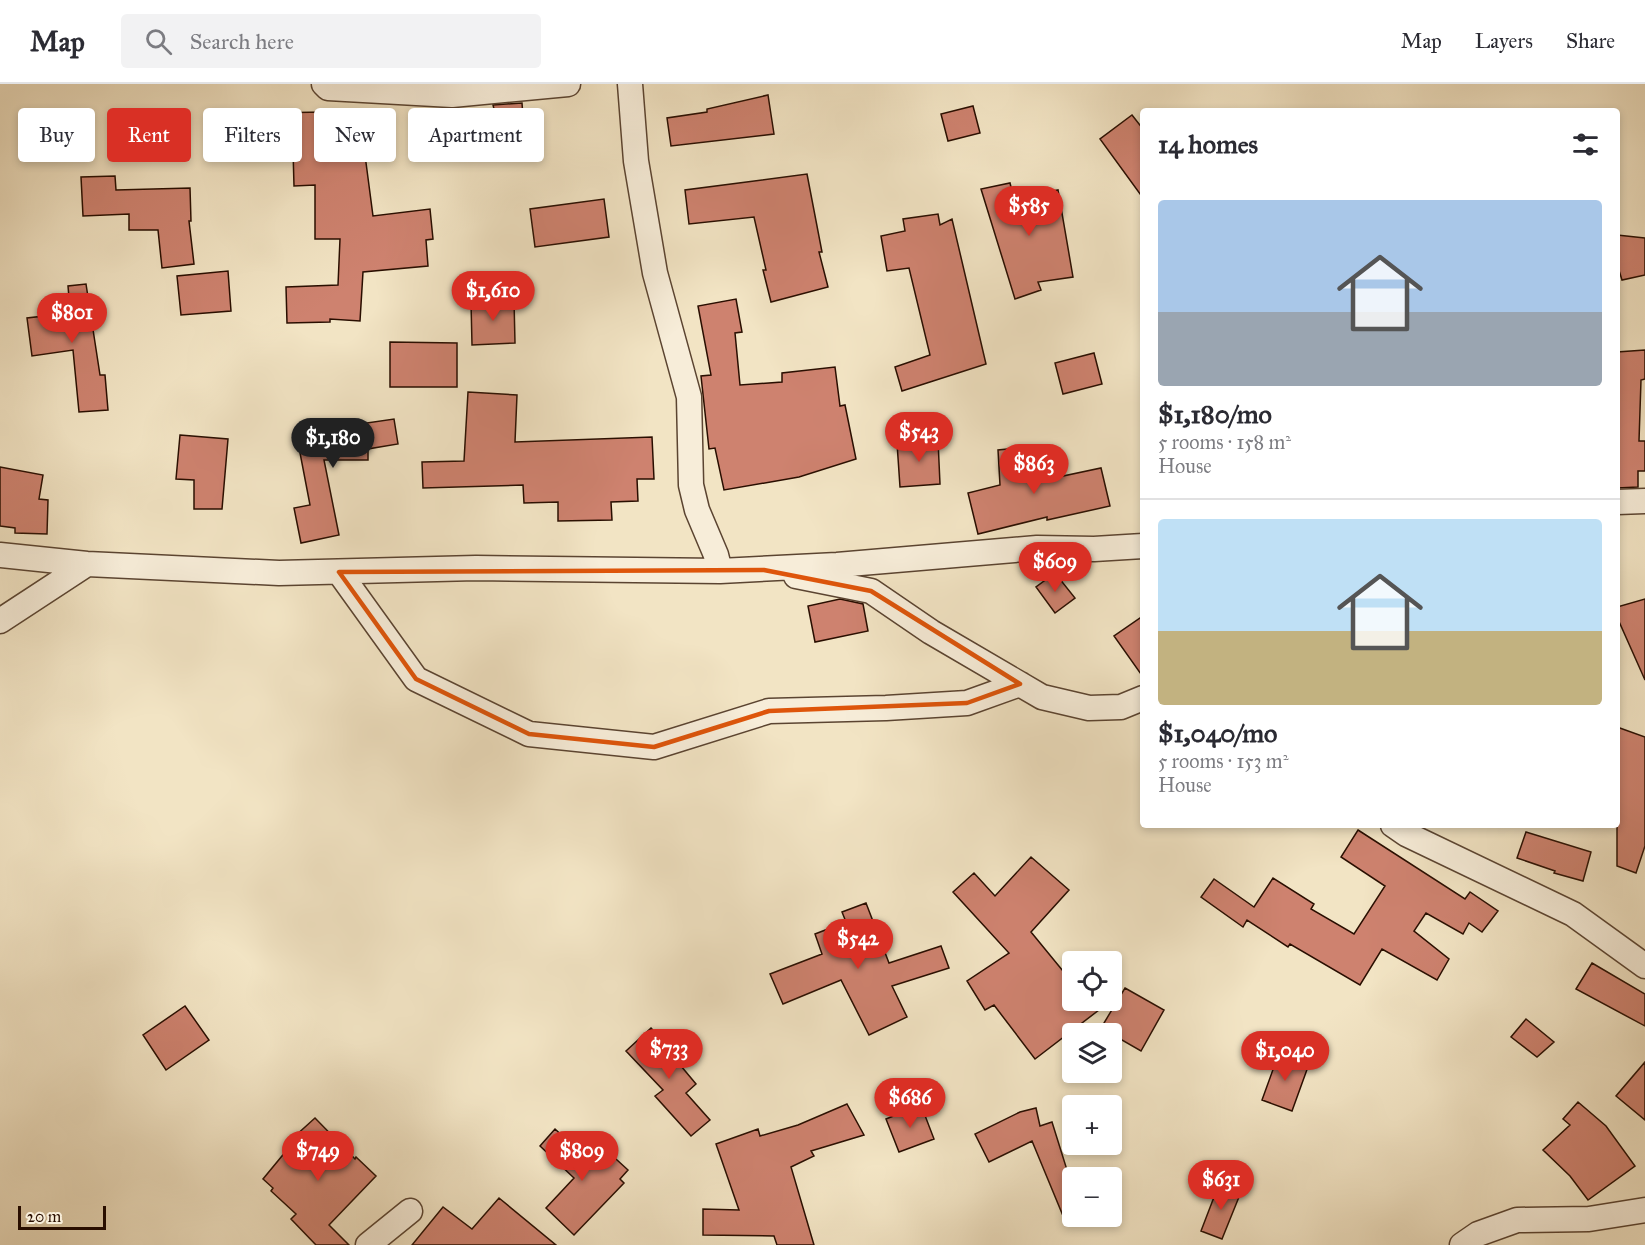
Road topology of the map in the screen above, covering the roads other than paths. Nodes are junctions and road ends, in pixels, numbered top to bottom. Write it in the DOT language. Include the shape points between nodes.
graph roads {
  1 [pos="324,84"];
  2 [pos="568,84"];
  3 [pos="630,84"];
  4 [pos="1645,501"];
  5 [pos="1620,502"];
  6 [pos="1140,546"];
  7 [pos="0,555"];
  8 [pos="87,564"];
  9 [pos="764,570"];
  10 [pos="720,571"];
  11 [pos="339,572"];
  12 [pos="0,621"];
  13 [pos="1020,684"];
  14 [pos="1140,699"];
  15 [pos="1397,828"];
  16 [pos="1645,966"];
  17 [pos="1645,1210"];
  18 [pos="410,1211"];
  19 [pos="368,1245"];
  20 [pos="1462,1245"];
  1 -- 2 [label="street" via="328,88 452,94"];
  3 -- 10 [label="street" via="636,161 656,273 690,397 691,485"];
  4 -- 5 [label="street"];
  6 -- 9 [label="street" via="1037,548"];
  7 -- 8 [label="street"];
  8 -- 11 [label="street"];
  8 -- 12 [label="street"];
  9 -- 10 [label="street"];
  9 -- 13 [label="street" via="871,591 931,632"];
  10 -- 11 [label="street" via="476,568"];
  11 -- 13 [label="street" via="416,679 529,734 654,747 769,711 967,703"];
  13 -- 14 [label="street" via="1042,697 1089,708 1121,707"];
  15 -- 16 [label="street" via="1574,914"];
  17 -- 20 [label="street" via="1589,1219 1517,1220 1478,1234"];
  18 -- 19 [label="street"];
}
